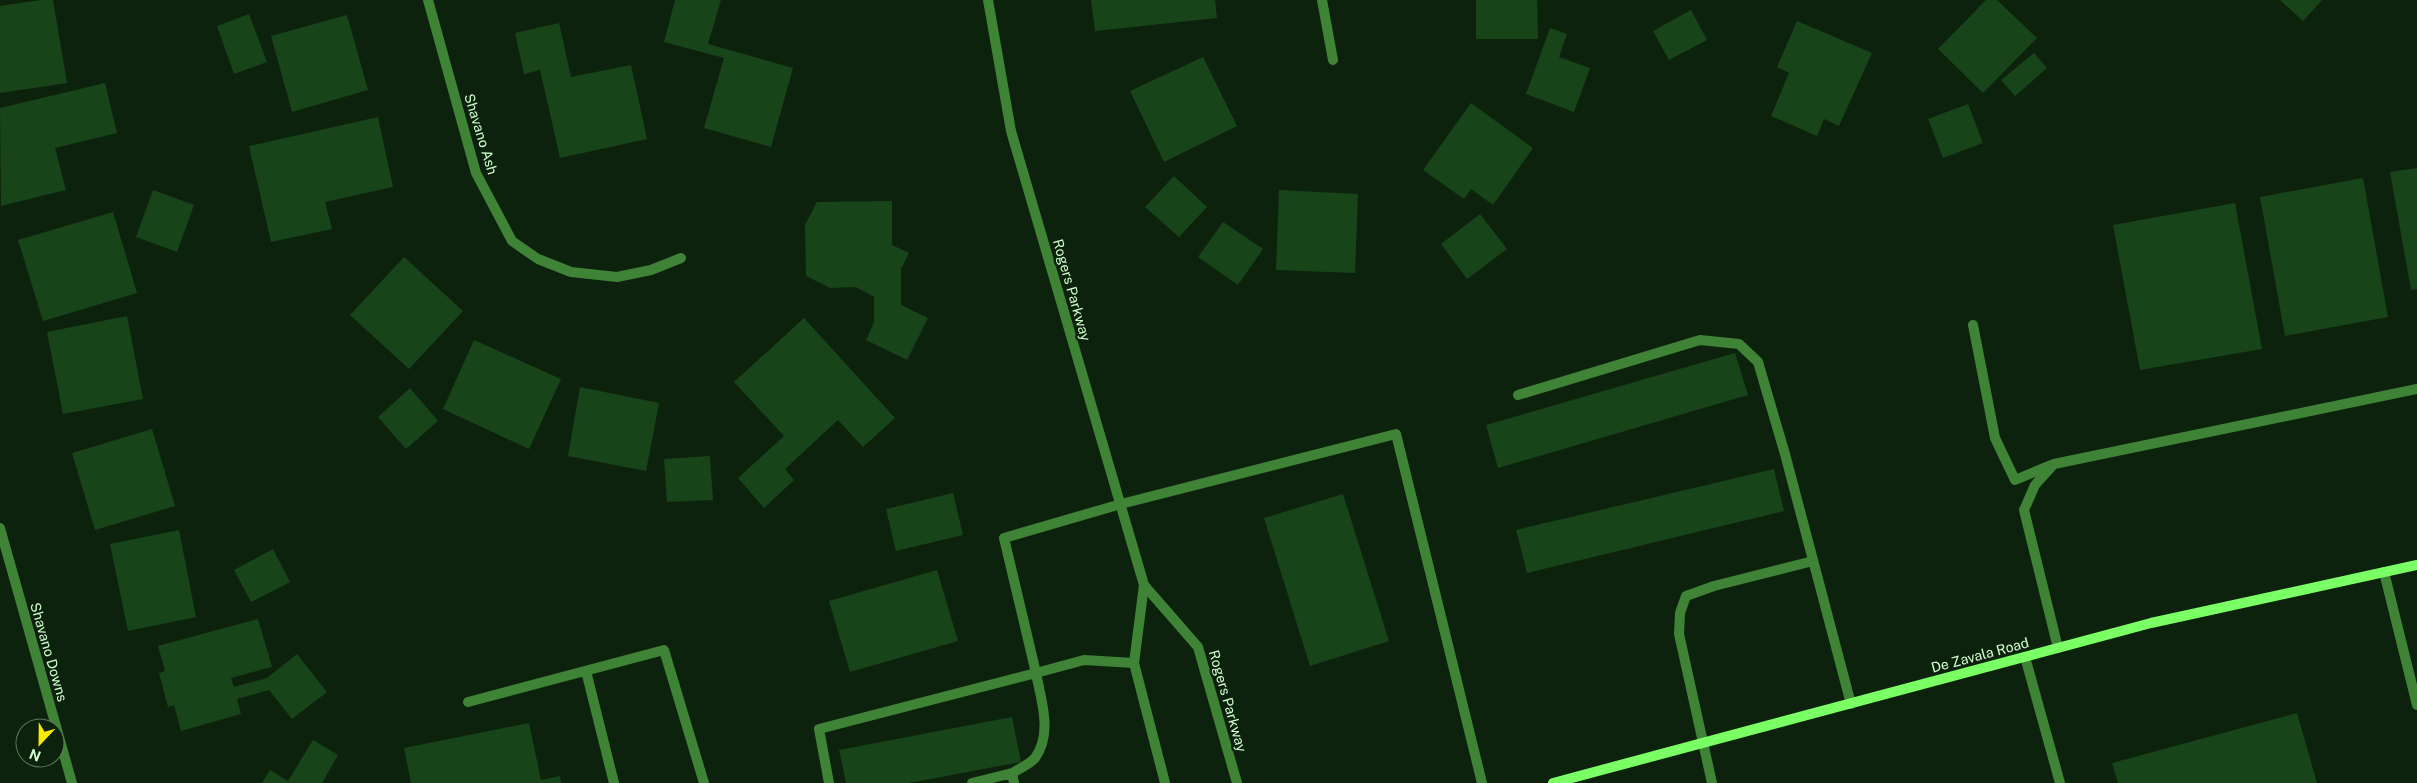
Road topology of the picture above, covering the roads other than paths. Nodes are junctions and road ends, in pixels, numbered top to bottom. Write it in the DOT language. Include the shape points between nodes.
graph roads {
  1 [pos="428,0"];
  2 [pos="988,0"];
  3 [pos="1322,0"];
  4 [pos="1333,60"];
  5 [pos="681,258"];
  6 [pos="1974,325"];
  7 [pos="2417,388"];
  8 [pos="1518,395"];
  9 [pos="2054,464"];
  10 [pos="1121,504"];
  11 [pos="0,528"];
  12 [pos="1814,561"];
  13 [pos="2417,565"];
  14 [pos="2384,572"];
  15 [pos="1144,585"];
  16 [pos="2058,648"];
  17 [pos="2025,657"];
  18 [pos="1134,663"];
  19 [pos="586,672"];
  20 [pos="1036,673"];
  21 [pos="468,702"];
  22 [pos="1851,704"];
  23 [pos="2417,704"];
  24 [pos="1702,743"];
  25 [pos="1013,778"];
  26 [pos="72,783"];
  27 [pos="614,783"];
  28 [pos="704,783"];
  29 [pos="829,783"];
  30 [pos="972,783"];
  31 [pos="1166,783"];
  32 [pos="1237,783"];
  33 [pos="1482,783"];
  34 [pos="1553,783"];
  35 [pos="1712,783"];
  36 [pos="2060,783"];
  1 -- 5 [label="street, Shavano Ash" via="476,173 512,241 538,259 571,272 617,277 651,270"];
  2 -- 10 [label="street, Rogers Parkway" via="1011,131"];
  3 -- 4 [label="street"];
  6 -- 9 [label="street" via="1995,438 2015,480"];
  7 -- 9 [label="street"];
  8 -- 12 [label="street" via="1700,340 1739,344 1758,362"];
  9 -- 16 [label="street" via="2035,486 2024,510"];
  10 -- 15 [label="street, Rogers Parkway"];
  10 -- 20 [label="street" via="1004,538"];
  10 -- 33 [label="street" via="1396,434"];
  11 -- 26 [label="street, Shavano Downs"];
  12 -- 22 [label="street"];
  12 -- 24 [label="street" via="1686,596 1680,613 1679,634"];
  13 -- 14 [label="main road, De Zavala Road"];
  14 -- 16 [label="main road, De Zavala Road" via="2151,623"];
  14 -- 23 [label="street"];
  15 -- 18 [label="street, Rogers Parkway"];
  15 -- 32 [label="street, Rogers Parkway" via="1198,647"];
  16 -- 17 [label="main road, De Zavala Road"];
  17 -- 22 [label="main road, De Zavala Road"];
  17 -- 36 [label="street"];
  18 -- 20 [label="street" via="1084,660"];
  18 -- 31 [label="street, Rogers Parkway"];
  19 -- 21 [label="street"];
  19 -- 27 [label="street"];
  19 -- 28 [label="street" via="664,650"];
  20 -- 25 [label="street" via="1045,720 1044,737 1035,758"];
  20 -- 29 [label="street" via="819,729"];
  22 -- 24 [label="main road, De Zavala Road"];
  24 -- 34 [label="main road, De Zavala Road"];
  24 -- 35 [label="street"];
  25 -- 30 [label="street"];
}
